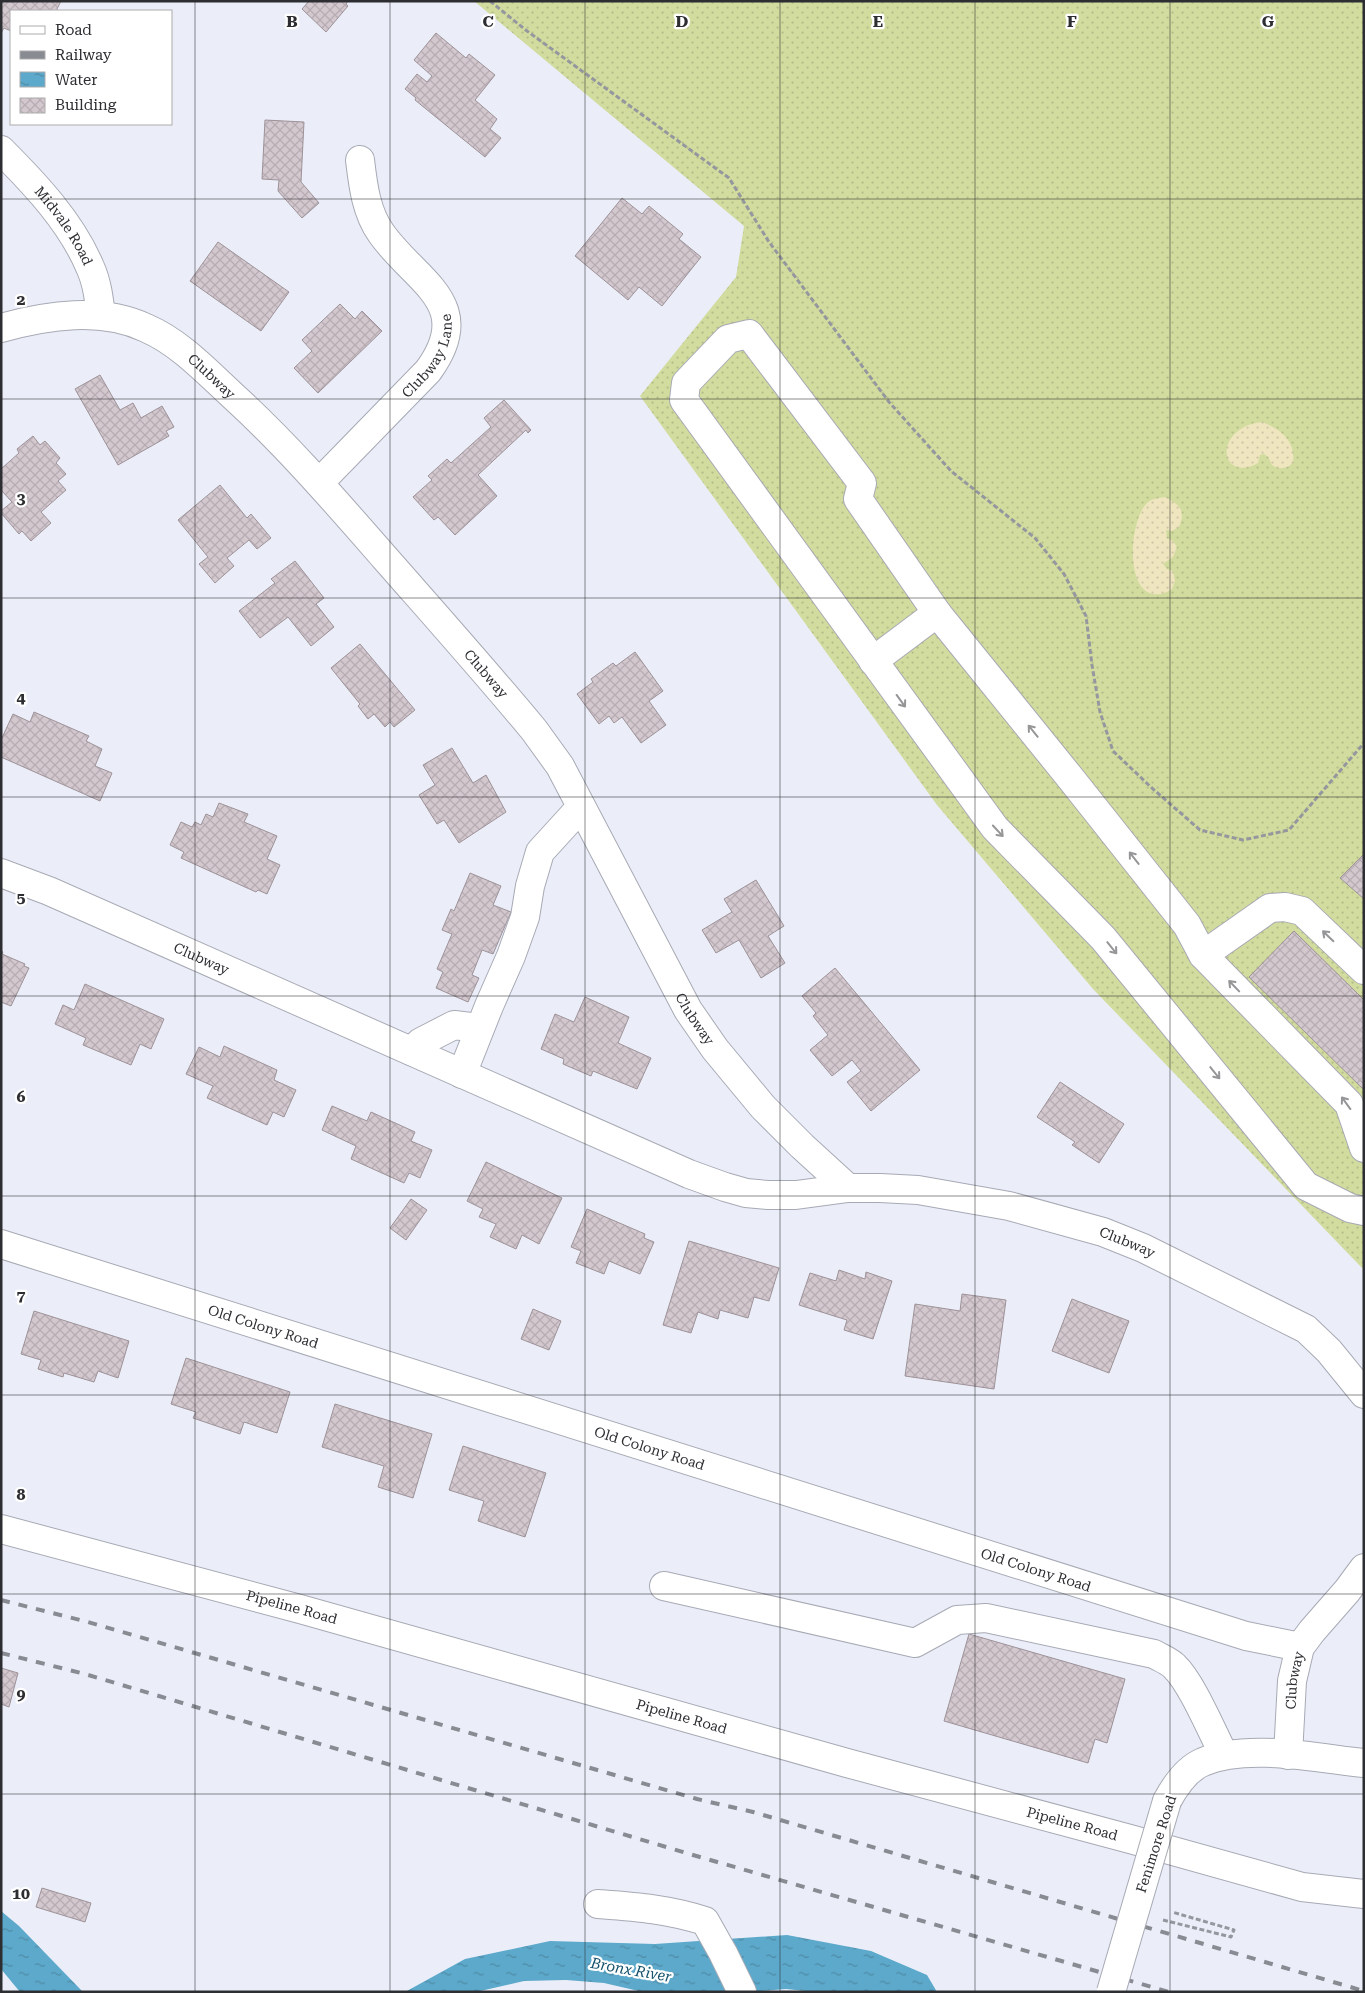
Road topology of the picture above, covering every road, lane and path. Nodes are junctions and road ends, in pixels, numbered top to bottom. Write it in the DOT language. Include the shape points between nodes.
graph roads {
  1 [pos="490,1"];
  2 [pos="1,150"];
  3 [pos="360,160"];
  4 [pos="102,316"];
  5 [pos="1,328"];
  6 [pos="319,483"];
  7 [pos="937,613"];
  8 [pos="872,662"];
  9 [pos="1364,743"];
  10 [pos="581,807"];
  11 [pos="1,873"];
  12 [pos="1204,955"];
  13 [pos="1364,970"];
  14 [pos="479,1028"];
  15 [pos="410,1051"];
  16 [pos="462,1074"];
  17 [pos="1364,1148"];
  18 [pos="848,1188"];
  19 [pos="1364,1210"];
  20 [pos="1,1244"];
  21 [pos="1364,1394"];
  22 [pos="1,1529"];
  23 [pos="1364,1568"];
  24 [pos="664,1586"];
  25 [pos="1300,1647"];
  26 [pos="1224,1755"];
  27 [pos="1288,1755"];
  28 [pos="1364,1763"];
  29 [pos="1364,1894"];
  30 [pos="598,1904"];
  31 [pos="1172,1912"];
  32 [pos="1162,1920"];
  33 [pos="742,1992"];
  34 [pos="1111,1992"];
  1 -- 9 [label="path" via="729,178 770,242 889,402 951,471 1035,538 1064,574 1086,616 1100,712 1113,751 1200,830 1242,840 1289,830"];
  2 -- 4 [label="street, Midvale Road" via="39,192 79,245 91,268"];
  3 -- 6 [label="street, Clubway Lane" via="365,198 381,233 439,297 446,312 447,327 438,357 428,371"];
  4 -- 5 [label="street, Clubway" via="73,315"];
  4 -- 6 [label="street, Clubway" via="146,328 172,344 253,414"];
  6 -- 10 [label="street, Clubway" via="534,730 560,766"];
  7 -- 8 [label="street"];
  7 -- 8 [label="street" via="858,499 862,483 749,334 728,339 686,383 684,400"];
  12 -- 7 [label="street, one-way" via="1187,925"];
  8 -- 19 [label="street, one-way" via="995,828 1104,938 1306,1186 1350,1208"];
  10 -- 14 [label="street" via="540,852 530,886 526,917"];
  10 -- 18 [label="street, Clubway" via="688,1010 714,1049 763,1107"];
  11 -- 15 [label="street, Clubway" via="49,891"];
  13 -- 12 [label="street, one-way" via="1302,911 1285,907 1270,908"];
  17 -- 12 [label="street, one-way" via="1349,1104"];
  14 -- 15 [label="street" via="454,1025"];
  14 -- 16 [label="street"];
  15 -- 16 [label="street, Clubway"];
  16 -- 18 [label="street, Clubway" via="725,1187 768,1195"];
  18 -- 21 [label="street, Clubway" via="918,1190 966,1197 1056,1218 1144,1248 1306,1329 1329,1351"];
  20 -- 25 [label="street, Old Colony Road" via="1246,1636"];
  22 -- 29 [label="street, Pipeline Road" via="1170,1851 1302,1886"];
  23 -- 25 [label="street, Clubway"];
  24 -- 26 [label="street" via="915,1643 957,1620 986,1618 1154,1654 1180,1673"];
  25 -- 27 [label="street, Clubway" via="1292,1681"];
  26 -- 27 [label="street, Fenimore Road"];
  26 -- 34 [label="street, Fenimore Road, bridge" via="1202,1762 1189,1771 1167,1801"];
  27 -- 28 [label="street, Fenimore Road"];
  30 -- 33 [label="street" via="676,1912 705,1921"];
  31 -- 32 [label="path" via="1234,1930 1231,1937"];
}
